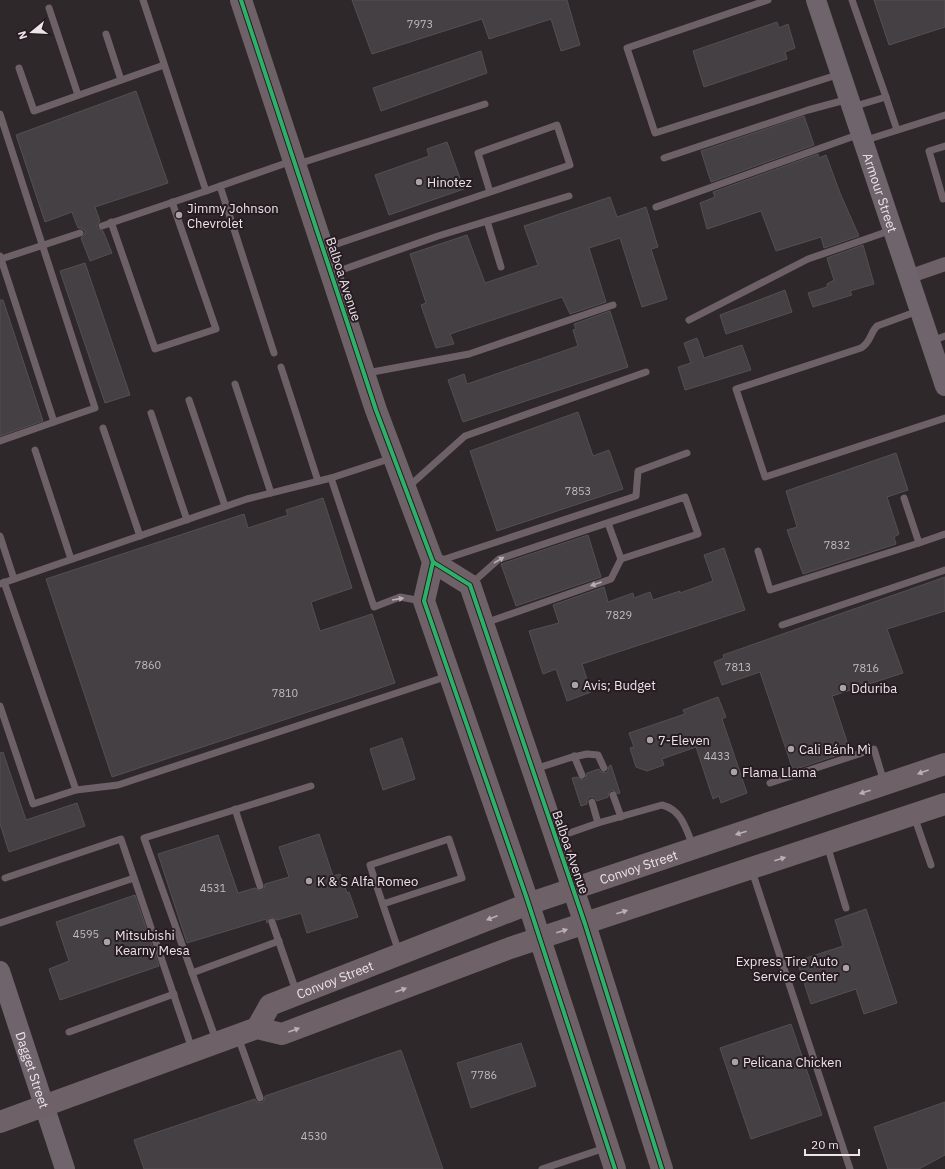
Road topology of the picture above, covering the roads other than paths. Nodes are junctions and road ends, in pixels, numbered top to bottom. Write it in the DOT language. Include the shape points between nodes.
graph roads {
  1 [pos="143,0"];
  2 [pos="241,0"];
  3 [pos="768,0"];
  4 [pos="816,0"];
  5 [pos="852,0"];
  6 [pos="49,8"];
  7 [pos="106,34"];
  8 [pos="164,65"];
  9 [pos="19,68"];
  10 [pos="840,74"];
  11 [pos="121,80"];
  12 [pos="78,95"];
  13 [pos="886,97"];
  14 [pos="850,103"];
  15 [pos="485,104"];
  16 [pos="0,114"];
  17 [pos="945,115"];
  18 [pos="897,130"];
  19 [pos="862,138"];
  20 [pos="945,146"];
  21 [pos="664,158"];
  22 [pos="295,162"];
  23 [pos="220,186"];
  24 [pos="206,191"];
  25 [pos="490,192"];
  26 [pos="569,196"];
  27 [pos="945,198"];
  28 [pos="172,202"];
  29 [pos="656,207"];
  30 [pos="487,221"];
  31 [pos="111,222"];
  32 [pos="102,226"];
  33 [pos="892,230"];
  34 [pos="80,233"];
  35 [pos="42,245"];
  36 [pos="323,248"];
  37 [pos="1,257"];
  38 [pos="945,264"];
  39 [pos="501,267"];
  40 [pos="331,274"];
  41 [pos="908,277"];
  42 [pos="613,306"];
  43 [pos="919,311"];
  44 [pos="689,320"];
  45 [pos="937,339"];
  46 [pos="274,353"];
  47 [pos="281,367"];
  48 [pos="646,372"];
  49 [pos="364,374"];
  50 [pos="235,384"];
  51 [pos="945,386"];
  52 [pos="189,400"];
  53 [pos="150,413"];
  54 [pos="945,418"];
  55 [pos="54,422"];
  56 [pos="103,428"];
  57 [pos="0,441"];
  58 [pos="35,450"];
  59 [pos="687,453"];
  60 [pos="394,457"];
  61 [pos="331,478"];
  62 [pos="318,481"];
  63 [pos="406,490"];
  64 [pos="271,493"];
  65 [pos="904,498"];
  66 [pos="225,506"];
  67 [pos="187,520"];
  68 [pos="608,523"];
  69 [pos="945,534"];
  70 [pos="0,536"];
  71 [pos="140,536"];
  72 [pos="919,543"];
  73 [pos="758,551"];
  74 [pos="71,559"];
  75 [pos="621,559"];
  76 [pos="433,562"];
  77 [pos="945,570"];
  78 [pos="14,579"];
  79 [pos="2,583"];
  80 [pos="470,585"];
  81 [pos="424,602"];
  82 [pos="483,624"];
  83 [pos="782,625"];
  84 [pos="449,676"];
  85 [pos="0,706"];
  86 [pos="574,756"];
  87 [pos="945,764"];
  88 [pos="604,768"];
  89 [pos="532,770"];
  90 [pos="582,775"];
  91 [pos="770,783"];
  92 [pos="886,785"];
  93 [pos="310,786"];
  94 [pos="76,790"];
  95 [pos="613,795"];
  96 [pos="592,802"];
  97 [pos="945,804"];
  98 [pos="235,809"];
  99 [pos="914,814"];
  100 [pos="621,817"];
  101 [pos="598,823"];
  102 [pos="556,838"];
  103 [pos="827,844"];
  104 [pos="693,848"];
  105 [pos="931,865"];
  106 [pos="751,869"];
  107 [pos="6,878"];
  108 [pos="134,878"];
  109 [pos="260,886"];
  110 [pos="573,888"];
  111 [pos="383,904"];
  112 [pos="528,904"];
  113 [pos="846,908"];
  114 [pos="272,922"];
  115 [pos="0,923"];
  116 [pos="585,924"];
  117 [pos="540,938"];
  118 [pos="279,941"];
  119 [pos="400,954"];
  120 [pos="0,971"];
  121 [pos="192,973"];
  122 [pos="174,994"];
  123 [pos="297,994"];
  124 [pos="247,1031"];
  125 [pos="68,1032"];
  126 [pos="217,1042"];
  127 [pos="193,1051"];
  128 [pos="260,1098"];
  129 [pos="44,1105"];
  130 [pos="0,1122"];
  131 [pos="608,1147"];
  132 [pos="65,1169"];
  133 [pos="542,1169"];
  134 [pos="615,1169"];
  135 [pos="662,1169"];
  136 [pos="850,1169"];
  1 -- 8 [label="lane"];
  2 -- 22 [label="main road, Balboa Avenue"];
  3 -- 10 [label="lane" via="627,48 655,133"];
  4 -- 10 [label="street, Armour Street"];
  5 -- 13 [label="lane"];
  6 -- 12 [label="lane"];
  7 -- 11 [label="lane"];
  8 -- 11 [label="lane"];
  8 -- 24 [label="lane"];
  9 -- 12 [label="lane" via="34,111"];
  10 -- 14 [label="street, Armour Street"];
  11 -- 12 [label="lane"];
  13 -- 14 [label="lane"];
  13 -- 18 [label="lane"];
  14 -- 19 [label="street, Armour Street"];
  14 -- 21 [label="lane" via="808,110"];
  15 -- 22 [label="lane"];
  16 -- 35 [label="lane"];
  17 -- 18 [label="lane"];
  18 -- 19 [label="lane"];
  19 -- 29 [label="lane"];
  19 -- 33 [label="street, Armour Street"];
  20 -- 27 [label="lane" via="929,151 943,199"];
  22 -- 23 [label="lane"];
  22 -- 36 [label="main road, Balboa Avenue"];
  23 -- 24 [label="lane"];
  23 -- 46 [label="lane"];
  24 -- 28 [label="lane"];
  25 -- 25 [label="lane" via="570,165 557,125 478,153"];
  25 -- 36 [label="lane"];
  26 -- 30 [label="lane"];
  28 -- 31 [label="lane"];
  28 -- 31 [label="lane" via="216,329 155,349"];
  30 -- 39 [label="lane"];
  30 -- 40 [label="lane"];
  31 -- 32 [label="lane"];
  33 -- 41 [label="street, Armour Street"];
  33 -- 44 [label="lane" via="808,259"];
  34 -- 35 [label="lane"];
  35 -- 37 [label="lane"];
  35 -- 55 [label="lane" via="95,408"];
  36 -- 40 [label="main road, Balboa Avenue"];
  37 -- 55 [label="lane"];
  38 -- 41 [label="street"];
  40 -- 49 [label="main road, Balboa Avenue"];
  41 -- 43 [label="street, Armour Street"];
  42 -- 49 [label="lane" via="469,354"];
  43 -- 45 [label="street, Armour Street"];
  43 -- 54 [label="lane" via="877,326 868,344 861,348 736,389 765,477"];
  45 -- 51 [label="street, Armour Street"];
  47 -- 62 [label="lane"];
  48 -- 63 [label="lane" via="465,436"];
  49 -- 60 [label="main road, Balboa Avenue"];
  50 -- 64 [label="lane"];
  52 -- 66 [label="lane"];
  53 -- 67 [label="lane"];
  55 -- 57 [label="lane"];
  56 -- 71 [label="lane"];
  58 -- 74 [label="lane"];
  59 -- 76 [label="lane" via="638,471 636,496"];
  60 -- 61 [label="lane"];
  60 -- 63 [label="main road, Balboa Avenue"];
  61 -- 62 [label="lane"];
  61 -- 81 [label="lane, one-way" via="374,607 400,597"];
  62 -- 64 [label="lane"];
  63 -- 76 [label="main road, Balboa Avenue"];
  64 -- 66 [label="lane"];
  65 -- 72 [label="lane"];
  66 -- 67 [label="lane"];
  67 -- 71 [label="lane"];
  68 -- 75 [label="lane"];
  68 -- 75 [label="lane" via="685,497 698,534"];
  80 -- 68 [label="lane, one-way" via="499,559"];
  69 -- 72 [label="lane"];
  70 -- 78 [label="lane"];
  71 -- 74 [label="lane"];
  72 -- 73 [label="lane" via="770,590"];
  74 -- 78 [label="lane"];
  75 -- 82 [label="lane, one-way" via="611,579"];
  76 -- 80 [label="main road"];
  76 -- 81 [label="main road"];
  77 -- 83 [label="lane"];
  78 -- 79 [label="lane"];
  79 -- 94 [label="lane"];
  80 -- 82 [label="main road, Balboa Avenue"];
  81 -- 84 [label="main road"];
  82 -- 89 [label="main road, Balboa Avenue"];
  84 -- 94 [label="lane" via="118,785"];
  84 -- 112 [label="main road"];
  85 -- 94 [label="lane" via="33,804"];
  86 -- 88 [label="lane" via="598,754"];
  86 -- 89 [label="lane"];
  86 -- 90 [label="lane"];
  87 -- 92 [label="main road, Convoy Street, one-way"];
  89 -- 102 [label="main road, Balboa Avenue"];
  91 -- 92 [label="lane" via="874,749"];
  92 -- 104 [label="main road, Convoy Street, one-way"];
  93 -- 98 [label="lane"];
  95 -- 100 [label="lane"];
  96 -- 101 [label="lane"];
  97 -- 99 [label="main road"];
  98 -- 109 [label="lane"];
  98 -- 121 [label="lane" via="144,838"];
  99 -- 103 [label="main road"];
  99 -- 105 [label="lane"];
  100 -- 101 [label="lane"];
  100 -- 104 [label="lane" via="662,805 671,808 682,820"];
  101 -- 102 [label="lane"];
  102 -- 110 [label="main road, Balboa Avenue"];
  106 -- 103 [label="main road, one-way"];
  103 -- 113 [label="lane"];
  104 -- 110 [label="main road, Convoy Street"];
  116 -- 106 [label="main road, one-way"];
  106 -- 136 [label="lane"];
  107 -- 108 [label="lane" via="121,839"];
  108 -- 115 [label="lane"];
  108 -- 122 [label="lane"];
  110 -- 112 [label="main road, Convoy Street"];
  110 -- 116 [label="main road, Balboa Avenue"];
  111 -- 111 [label="lane" via="370,865 449,839 462,878"];
  111 -- 119 [label="lane"];
  112 -- 117 [label="main road"];
  112 -- 119 [label="main road, Convoy Street, one-way"];
  114 -- 118 [label="lane"];
  117 -- 116 [label="main road, one-way"];
  116 -- 135 [label="main road, Balboa Avenue"];
  124 -- 117 [label="main road, one-way" via="282,1034"];
  117 -- 131 [label="main road"];
  118 -- 121 [label="lane"];
  118 -- 123 [label="lane"];
  119 -- 123 [label="main road, Convoy Street"];
  120 -- 129 [label="street, Dagget Street"];
  121 -- 126 [label="lane"];
  122 -- 125 [label="lane"];
  122 -- 127 [label="lane"];
  123 -- 124 [label="main road, Convoy Street" via="270,1005"];
  124 -- 126 [label="main road"];
  124 -- 128 [label="lane"];
  126 -- 127 [label="main road"];
  127 -- 129 [label="main road"];
  129 -- 130 [label="main road"];
  129 -- 132 [label="street, Dagget Street"];
  131 -- 133 [label="lane"];
  131 -- 134 [label="main road"];
}
